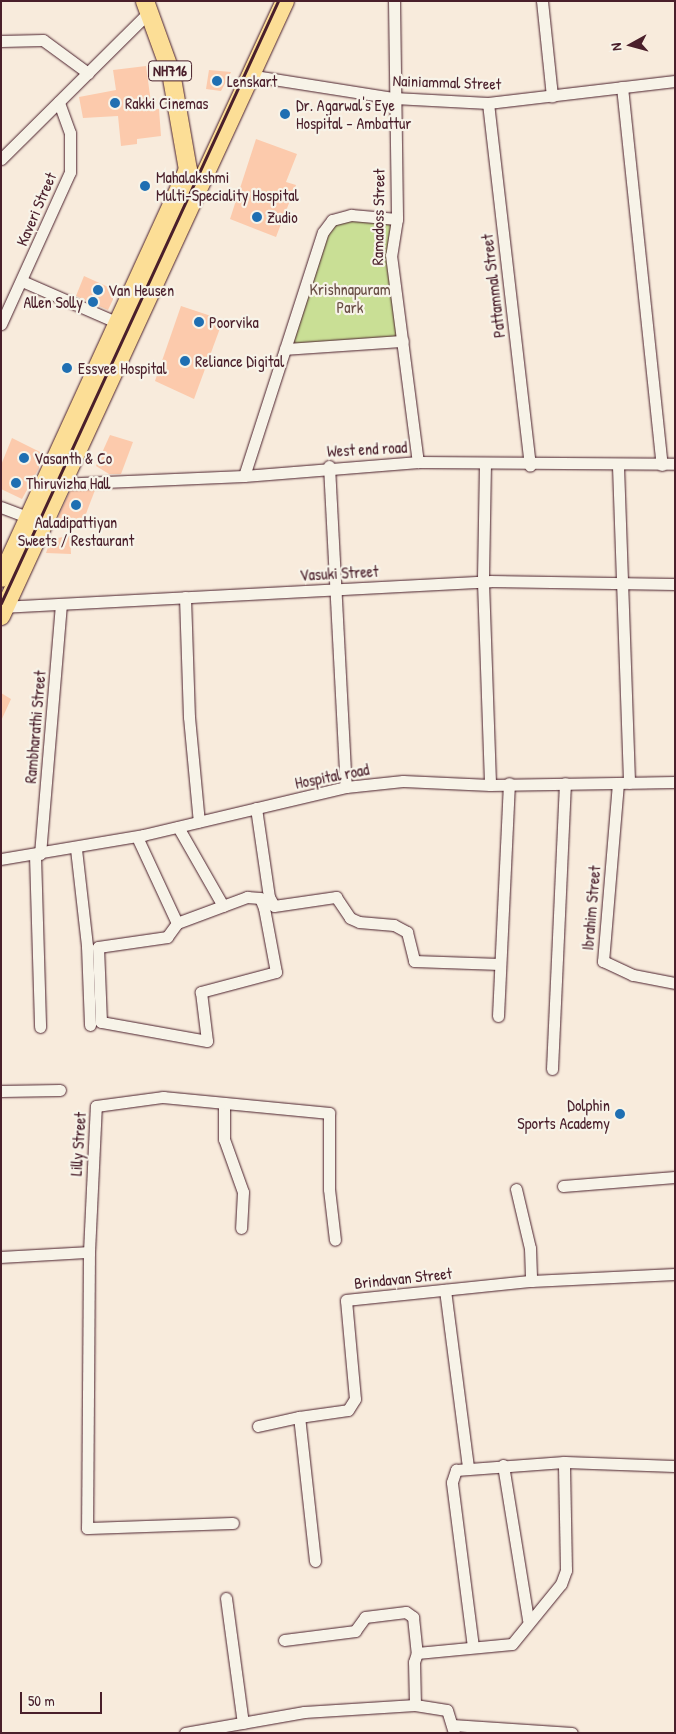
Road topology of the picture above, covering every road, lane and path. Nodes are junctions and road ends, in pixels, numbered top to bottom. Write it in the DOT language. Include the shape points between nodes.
graph roads {
  1 [pos="284,1"];
  2 [pos="394,1"];
  3 [pos="542,1"];
  4 [pos="147,7"];
  5 [pos="1,41"];
  6 [pos="88,73"];
  7 [pos="248,75"];
  8 [pos="675,81"];
  9 [pos="622,87"];
  10 [pos="552,96"];
  11 [pos="394,98"];
  12 [pos="59,102"];
  13 [pos="488,103"];
  14 [pos="222,131"];
  15 [pos="186,143"];
  16 [pos="1,159"];
  17 [pos="397,219"];
  18 [pos="22,281"];
  19 [pos="118,323"];
  20 [pos="1,324"];
  21 [pos="403,341"];
  22 [pos="285,349"];
  23 [pos="418,462"];
  24 [pos="485,463"];
  25 [pos="675,464"];
  26 [pos="662,465"];
  27 [pos="329,466"];
  28 [pos="530,466"];
  29 [pos="618,466"];
  30 [pos="244,476"];
  31 [pos="54,482"];
  32 [pos="1,507"];
  33 [pos="29,518"];
  34 [pos="1,578"];
  35 [pos="483,582"];
  36 [pos="620,583"];
  37 [pos="675,584"];
  38 [pos="333,590"];
  39 [pos="185,597"];
  40 [pos="62,604"];
  41 [pos="2,611"];
  42 [pos="675,782"];
  43 [pos="509,783"];
  44 [pos="566,783"];
  45 [pos="623,783"];
  46 [pos="490,785"];
  47 [pos="346,787"];
  48 [pos="256,808"];
  49 [pos="198,822"];
  50 [pos="178,827"];
  51 [pos="137,837"];
  52 [pos="76,849"];
  53 [pos="38,854"];
  54 [pos="1,860"];
  55 [pos="223,906"];
  56 [pos="177,923"];
  57 [pos="500,964"];
  58 [pos="675,983"];
  59 [pos="498,1016"];
  60 [pos="90,1025"];
  61 [pos="40,1027"];
  62 [pos="552,1069"];
  63 [pos="1,1090"];
  64 [pos="60,1090"];
  65 [pos="224,1103"];
  66 [pos="675,1177"];
  67 [pos="563,1186"];
  68 [pos="516,1189"];
  69 [pos="241,1228"];
  70 [pos="335,1240"];
  71 [pos="89,1252"];
  72 [pos="1,1257"];
  73 [pos="675,1274"];
  74 [pos="531,1282"];
  75 [pos="445,1290"];
  76 [pos="299,1417"];
  77 [pos="258,1426"];
  78 [pos="564,1462"];
  79 [pos="503,1465"];
  80 [pos="675,1466"];
  81 [pos="468,1467"];
  82 [pos="233,1523"];
  83 [pos="315,1561"];
  84 [pos="226,1598"];
  85 [pos="528,1620"];
  86 [pos="284,1640"];
  87 [pos="473,1647"];
  88 [pos="418,1653"];
  89 [pos="415,1705"];
  90 [pos="243,1723"];
  91 [pos="453,1729"];
  92 [pos="191,1732"];
  93 [pos="572,1733"];
  1 -- 7 [label="highway, NH716"];
  2 -- 11 [label="street, Ramadoss Street"];
  3 -- 10 [label="street"];
  4 -- 6 [label="street"];
  4 -- 15 [label="highway, NH716" via="171,73"];
  5 -- 6 [label="street" via="43,40"];
  6 -- 12 [label="street"];
  7 -- 11 [label="street, Nainiammal Street"];
  7 -- 14 [label="highway, NH716"];
  8 -- 9 [label="street, Nainiammal Street"];
  9 -- 10 [label="street, Nainiammal Street"];
  9 -- 26 [label="street"];
  10 -- 13 [label="street, Nainiammal Street"];
  11 -- 13 [label="street, Nainiammal Street"];
  11 -- 17 [label="street, Ramadoss Street"];
  12 -- 16 [label="street"];
  12 -- 18 [label="street, Kaveri Street" via="70,133 70,172"];
  13 -- 28 [label="street, Pattammal Street"];
  14 -- 15 [label="highway" via="201,148 192,149"];
  14 -- 31 [label="highway, NH716" via="167,262"];
  15 -- 19 [label="highway, NH716" via="188,170 179,198"];
  17 -- 21 [label="street, Ramadoss Street" via="391,255"];
  17 -- 22 [label="street" via="351,215 332,220 323,232"];
  18 -- 19 [label="street"];
  18 -- 20 [label="street, Kaveri Street"];
  19 -- 31 [label="highway, NH716"];
  21 -- 22 [label="street"];
  21 -- 23 [label="street, Ramadoss Street"];
  22 -- 30 [label="street"];
  23 -- 24 [label="street, West end road"];
  23 -- 27 [label="street, West end road"];
  24 -- 28 [label="street, West end road"];
  24 -- 35 [label="street"];
  25 -- 26 [label="street, West end road"];
  26 -- 29 [label="street, West end road"];
  27 -- 30 [label="street, West end road"];
  27 -- 38 [label="street"];
  28 -- 29 [label="street, West end road"];
  29 -- 36 [label="street"];
  30 -- 31 [label="street, West end road"];
  31 -- 33 [label="highway, NH716"];
  31 -- 41 [label="highway, NH716"];
  32 -- 33 [label="street"];
  33 -- 34 [label="highway, NH716"];
  35 -- 36 [label="street, Vasuki Street"];
  35 -- 38 [label="street, Vasuki Street"];
  35 -- 46 [label="street"];
  36 -- 37 [label="street, Vasuki Street"];
  36 -- 45 [label="street"];
  38 -- 39 [label="street, Vasuki Street"];
  38 -- 47 [label="street"];
  39 -- 40 [label="street, Vasuki Street"];
  39 -- 49 [label="street" via="189,717"];
  40 -- 41 [label="street, Vasuki Street"];
  40 -- 53 [label="street, Rambharathi Street"];
  42 -- 45 [label="street, Hospital road"];
  43 -- 44 [label="street, Hospital road"];
  43 -- 46 [label="street, Hospital road"];
  43 -- 57 [label="street"];
  44 -- 45 [label="street, Hospital road"];
  44 -- 62 [label="street"];
  45 -- 58 [label="street, Ibrahim Street" via="603,961 633,975"];
  46 -- 47 [label="street, Hospital road" via="404,781"];
  47 -- 48 [label="street, Hospital road"];
  48 -- 49 [label="street, Hospital road"];
  48 -- 57 [label="street" via="269,897 274,906 332,896 340,899 350,918 359,922 394,925 407,932 414,961"];
  49 -- 50 [label="street, Hospital road"];
  50 -- 51 [label="street, Hospital road"];
  50 -- 55 [label="street"];
  51 -- 52 [label="street, Hospital road"];
  51 -- 56 [label="street"];
  52 -- 53 [label="street, Hospital road"];
  52 -- 60 [label="street" via="87,946"];
  53 -- 54 [label="street, Hospital road"];
  53 -- 61 [label="street, Rambharathi Street"];
  55 -- 56 [label="street"];
  55 -- 56 [label="street" via="247,897 260,898 276,972 201,992 207,1041 101,1022 98,947 167,937"];
  57 -- 59 [label="street"];
  63 -- 64 [label="street"];
  65 -- 69 [label="street" via="224,1139 243,1192"];
  65 -- 70 [label="street, Lilly Street" via="329,1113 329,1189"];
  65 -- 71 [label="street, Lilly Street" via="163,1097 96,1106"];
  66 -- 67 [label="street"];
  68 -- 74 [label="street" via="530,1248"];
  71 -- 72 [label="street"];
  71 -- 82 [label="street" via="87,1528"];
  73 -- 74 [label="street, Brindavan Street"];
  74 -- 75 [label="street, Brindavan Street"];
  75 -- 76 [label="street, Brindavan Street" via="346,1300 356,1399 348,1410"];
  75 -- 81 [label="street"];
  76 -- 77 [label="street"];
  76 -- 83 [label="street"];
  78 -- 79 [label="street"];
  78 -- 80 [label="street"];
  78 -- 85 [label="street" via="566,1570 552,1596"];
  79 -- 81 [label="street"];
  79 -- 85 [label="street"];
  81 -- 87 [label="street" via="456,1470 452,1482"];
  84 -- 90 [label="street"];
  85 -- 87 [label="street" via="521,1637 512,1644"];
  86 -- 88 [label="street" via="355,1631 365,1617 406,1612 413,1617"];
  87 -- 88 [label="street"];
  88 -- 89 [label="street" via="414,1662"];
  89 -- 90 [label="street" via="304,1712"];
  89 -- 91 [label="street" via="446,1710"];
  90 -- 92 [label="street"];
  91 -- 93 [label="street"];
}
